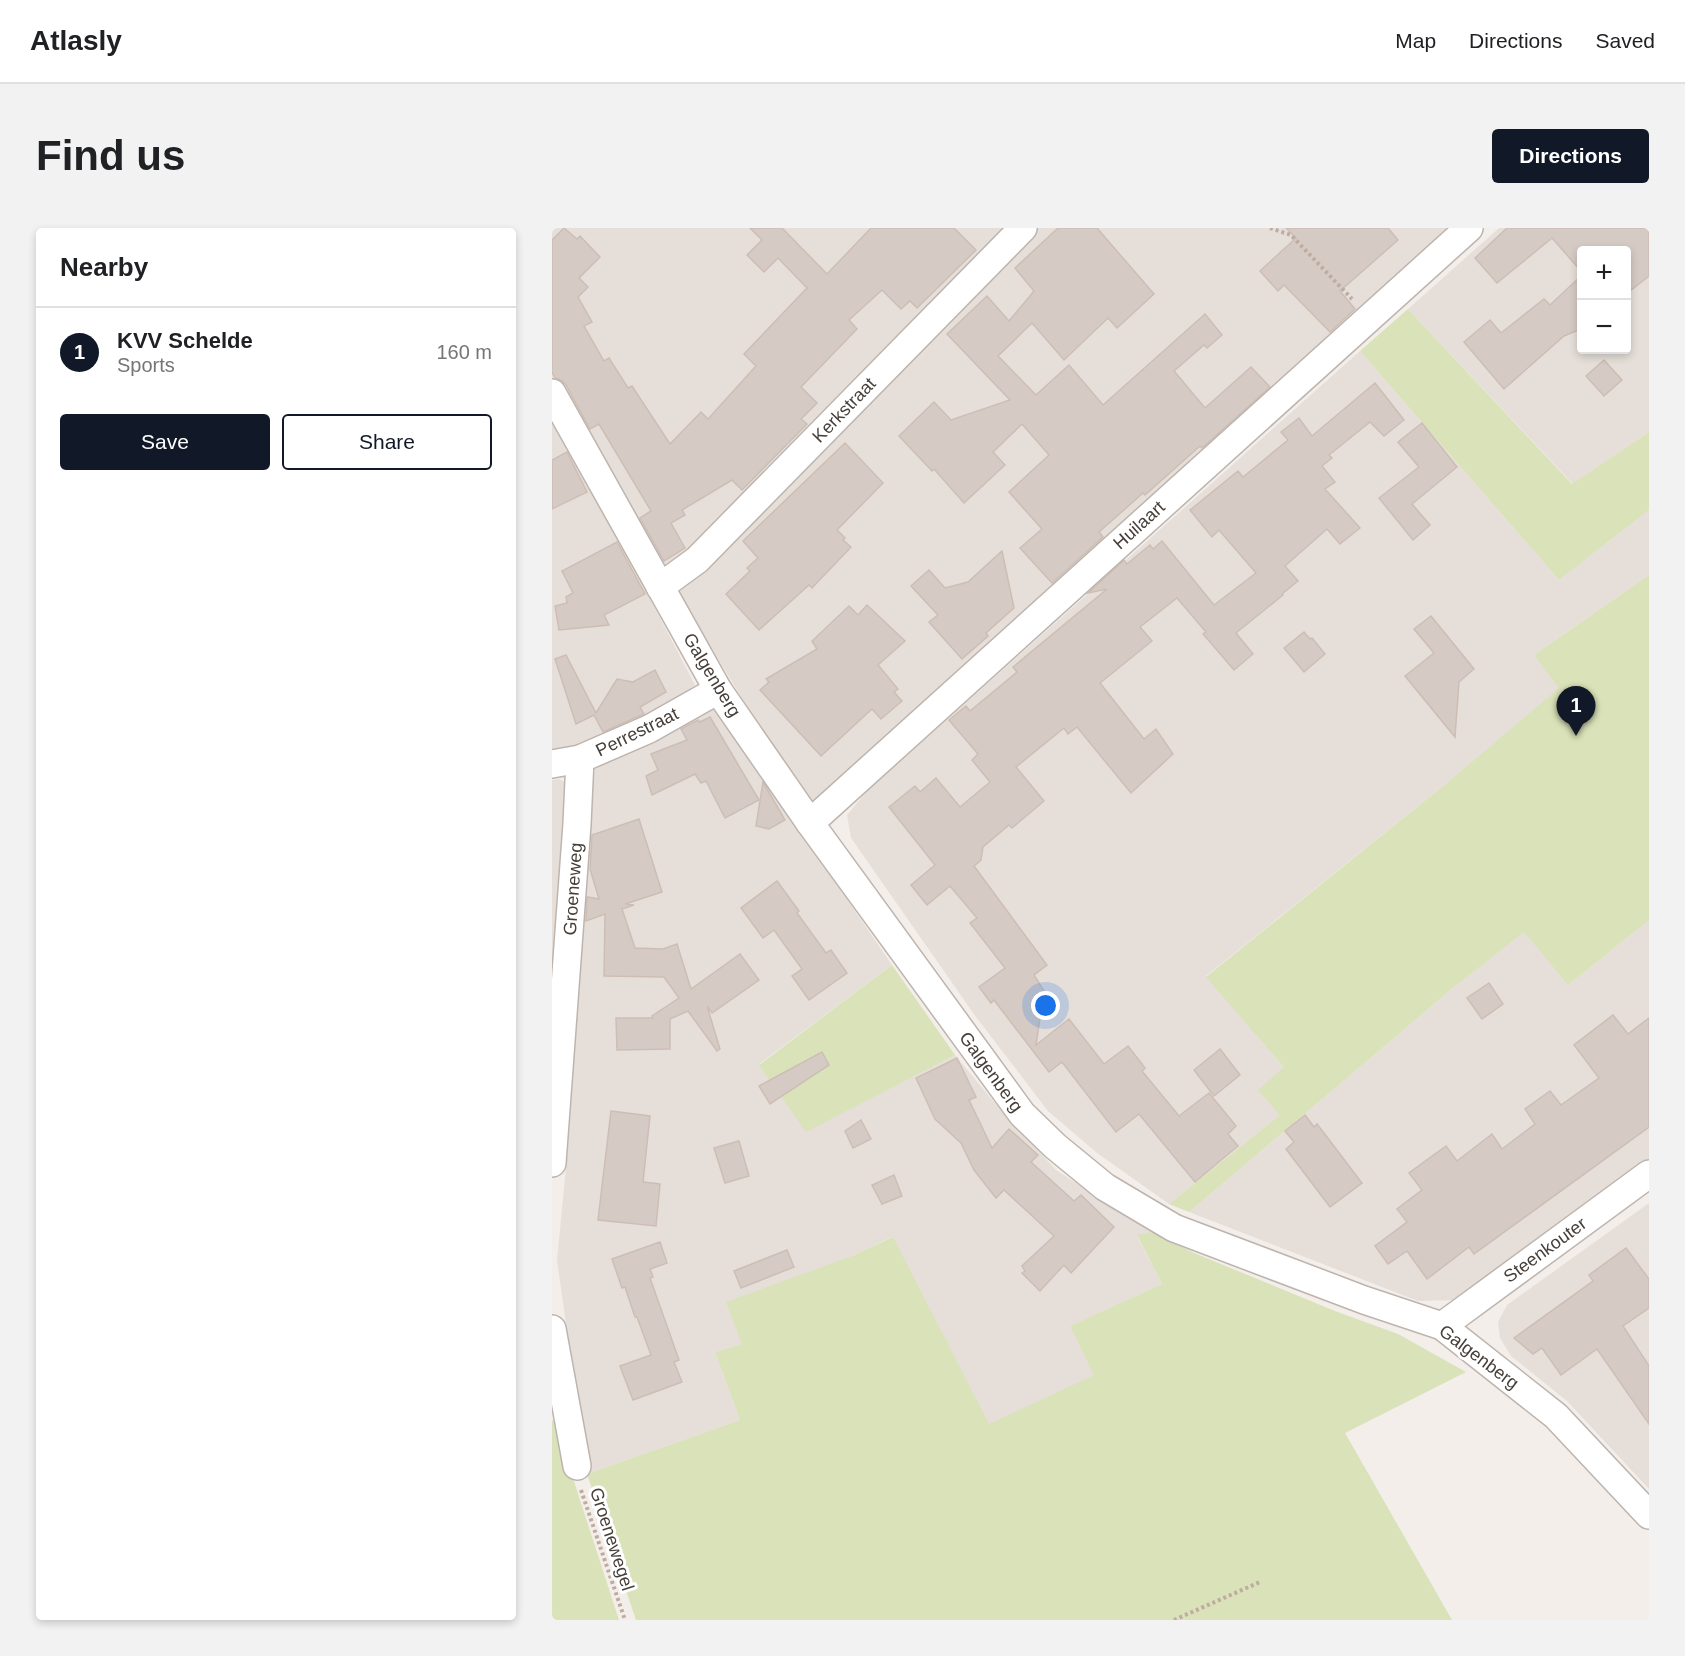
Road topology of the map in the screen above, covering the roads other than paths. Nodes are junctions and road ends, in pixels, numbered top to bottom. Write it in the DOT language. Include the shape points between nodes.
graph roads {
  1 [pos="1023,228"];
  2 [pos="1469,228"];
  3 [pos="552,393"];
  4 [pos="660,587"];
  5 [pos="718,690"];
  6 [pos="579,759"];
  7 [pos="552,764"];
  8 [pos="810,823"];
  9 [pos="552,1162"];
  10 [pos="1649,1174"];
  11 [pos="1442,1326"];
  12 [pos="552,1329"];
  13 [pos="577,1466"];
  14 [pos="1649,1515"];
  1 -- 4 [label="street, Kerkstraat" via="697,560"];
  2 -- 8 [label="street, Huilaart"];
  3 -- 4 [label="street, Galgenberg"];
  4 -- 5 [label="street, Galgenberg"];
  5 -- 6 [label="street, Perrestraat" via="649,729"];
  5 -- 8 [label="street, Galgenberg"];
  6 -- 7 [label="street, Perrestraat"];
  6 -- 9 [label="street, Groeneweg" via="577,835"];
  8 -- 11 [label="street, Galgenberg" via="1022,1114 1080,1167 1174,1228"];
  10 -- 11 [label="street, Steenkouter"];
  11 -- 14 [label="street, Galgenberg" via="1556,1416"];
  12 -- 13 [label="street"];
}
